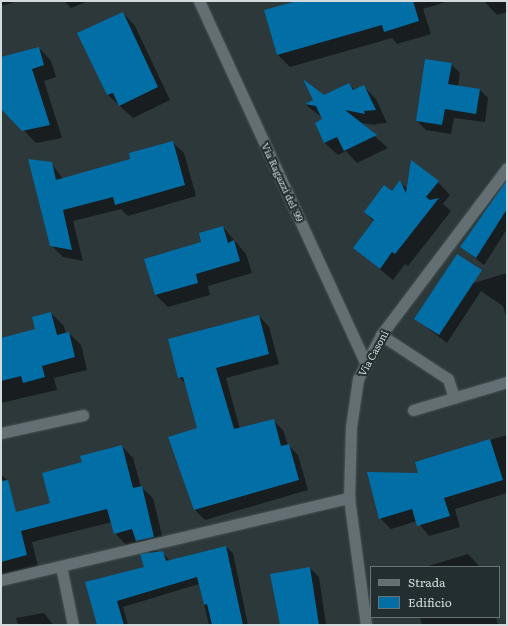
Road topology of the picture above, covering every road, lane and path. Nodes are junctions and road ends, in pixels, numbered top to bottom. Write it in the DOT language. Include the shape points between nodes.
graph roads {
  1 [pos="200,1"];
  2 [pos="507,168"];
  3 [pos="381,335"];
  4 [pos="366,364"];
  5 [pos="507,382"];
  6 [pos="454,398"];
  7 [pos="413,410"];
  8 [pos="83,415"];
  9 [pos="1,433"];
  10 [pos="349,498"];
  11 [pos="61,566"];
  12 [pos="1,580"];
  13 [pos="73,625"];
  14 [pos="366,625"];
  1 -- 4 [label="street, Via Ragazzi del '99"];
  2 -- 3 [label="street, Via Casoni"];
  3 -- 4 [label="street, Via Casoni"];
  3 -- 6 [label="street" via="448,379"];
  4 -- 10 [label="street, Via Casoni" via="358,379 350,427"];
  5 -- 6 [label="street"];
  6 -- 7 [label="street"];
  8 -- 9 [label="street"];
  10 -- 11 [label="street"];
  10 -- 14 [label="street, Via Casoni"];
  11 -- 12 [label="street"];
  11 -- 13 [label="street"];
}
